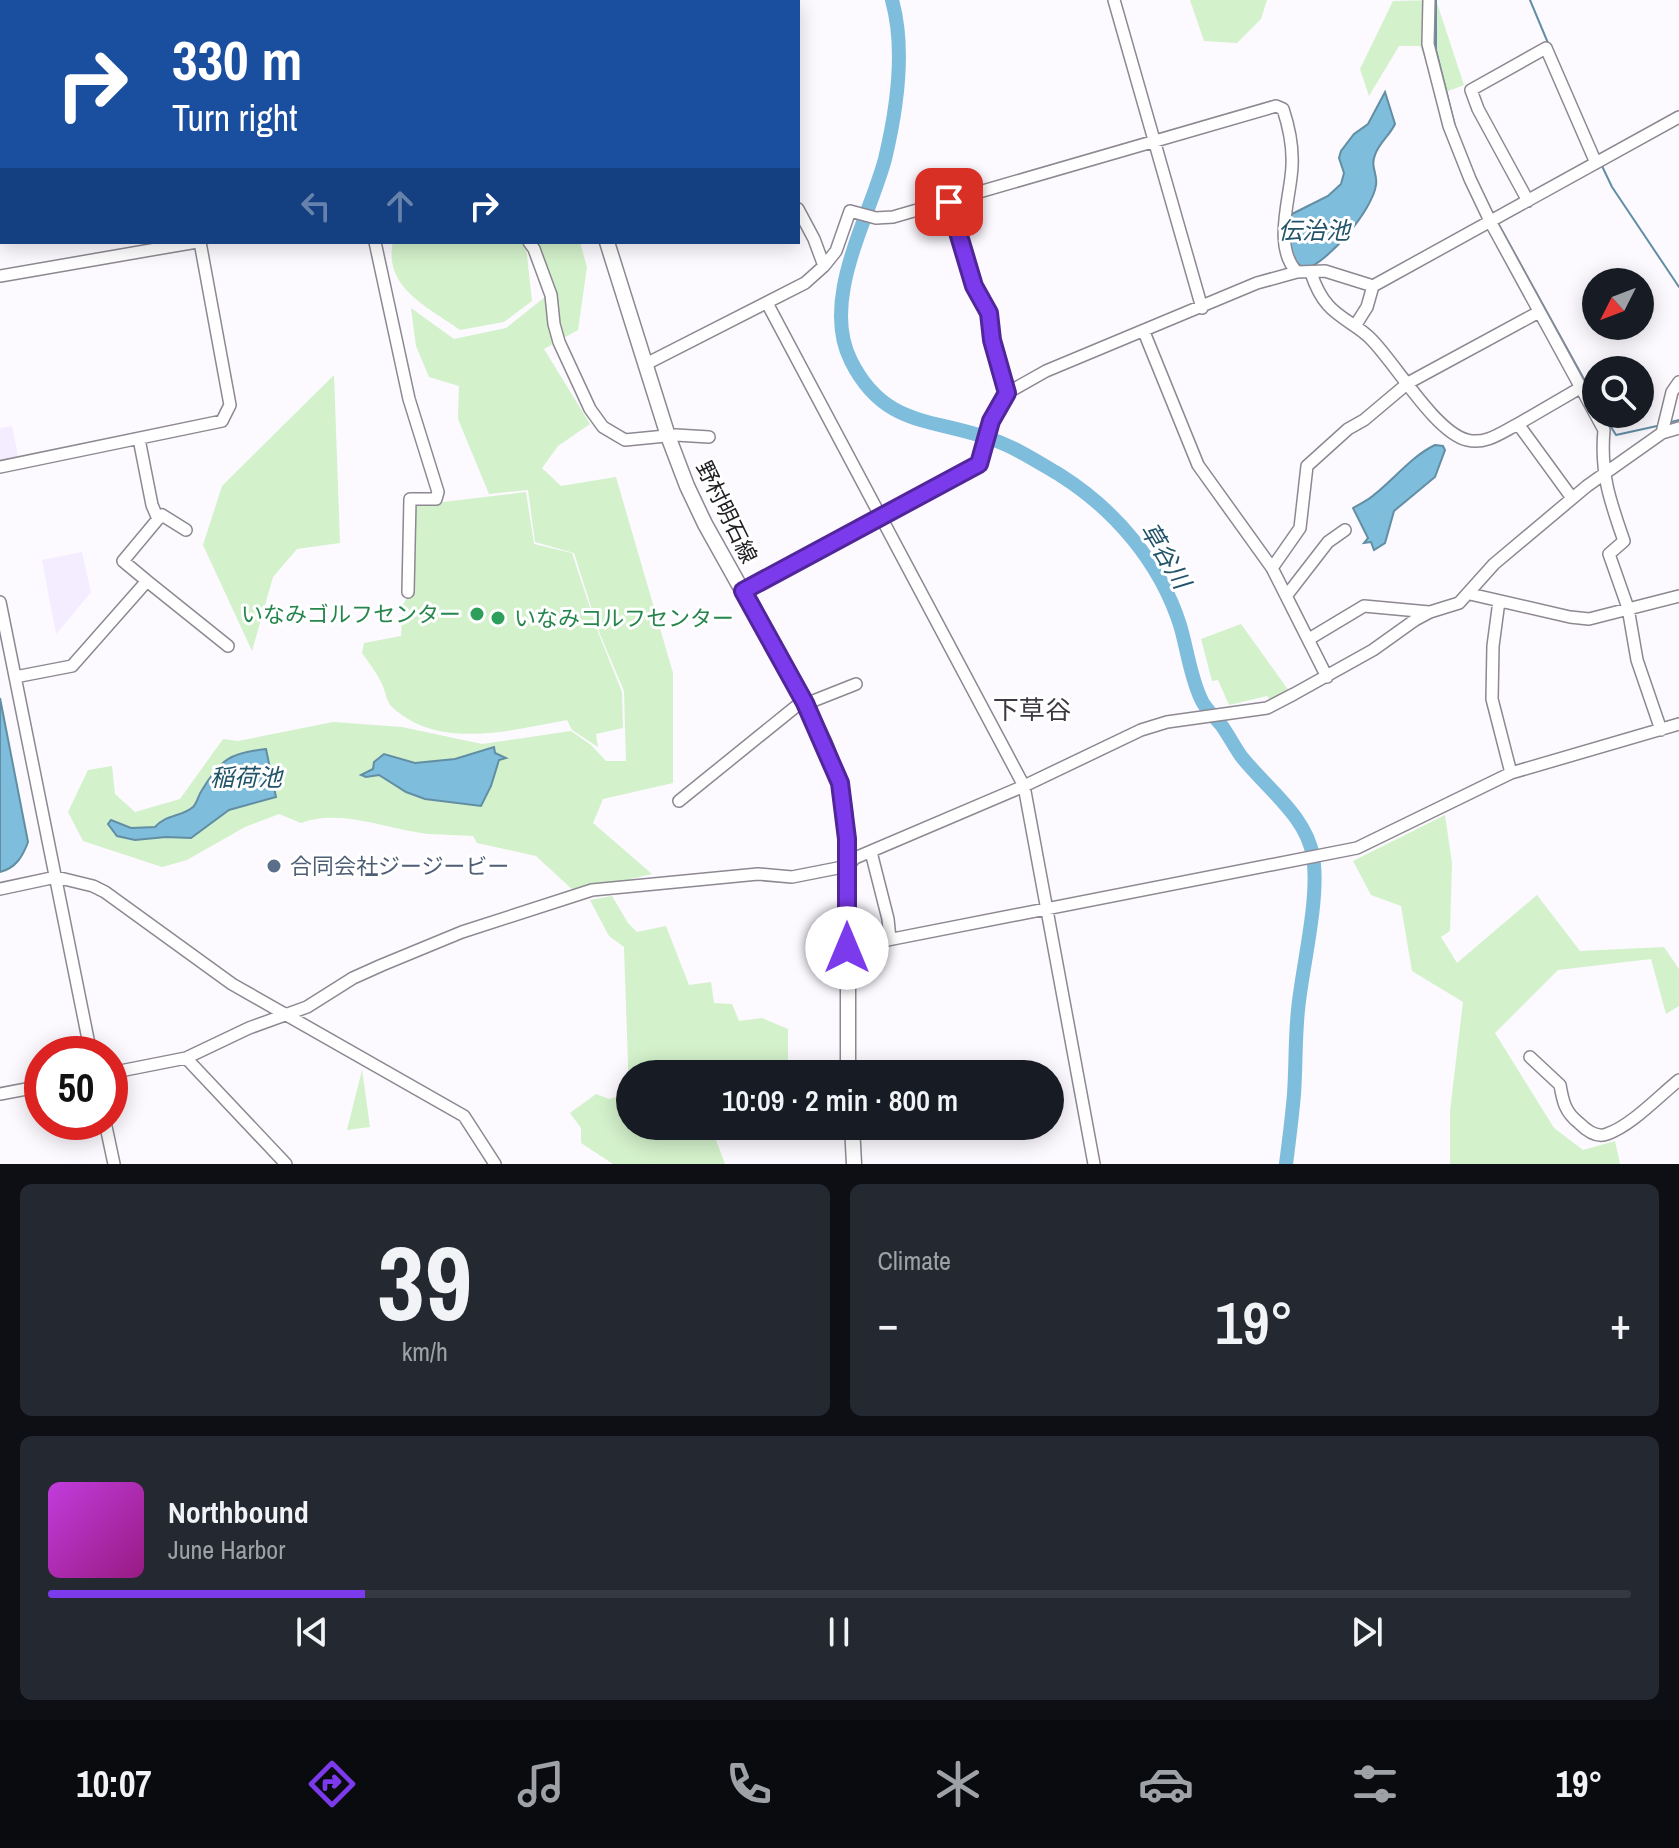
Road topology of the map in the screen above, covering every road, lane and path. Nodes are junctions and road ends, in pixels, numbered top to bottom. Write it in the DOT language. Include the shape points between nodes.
graph roads {
  1 [pos="1114,0"];
  2 [pos="1429,0"];
  3 [pos="1679,117"];
  4 [pos="1155,143"];
  5 [pos="1596,163"];
  6 [pos="1528,201"];
  7 [pos="949,202"];
  8 [pos="800,213"];
  9 [pos="1491,223"];
  10 [pos="186,244"];
  11 [pos="198,244"];
  12 [pos="375,244"];
  13 [pos="530,244"];
  14 [pos="608,244"];
  15 [pos="824,266"];
  16 [pos="1297,272"];
  17 [pos="1311,273"];
  18 [pos="0,276"];
  19 [pos="1373,286"];
  20 [pos="767,303"];
  21 [pos="1202,308"];
  22 [pos="1539,312"];
  23 [pos="1355,326"];
  24 [pos="1144,332"];
  25 [pos="646,364"];
  26 [pos="1679,382"];
  27 [pos="1408,383"];
  28 [pos="1580,388"];
  29 [pos="1007,393"];
  30 [pos="1518,424"];
  31 [pos="1679,428"];
  32 [pos="1662,433"];
  33 [pos="668,436"];
  34 [pos="709,437"];
  35 [pos="139,439"];
  36 [pos="0,467"];
  37 [pos="1604,472"];
  38 [pos="1572,498"];
  39 [pos="878,516"];
  40 [pos="158,519"];
  41 [pos="186,530"];
  42 [pos="1345,530"];
  43 [pos="1272,568"];
  44 [pos="147,581"];
  45 [pos="743,591"];
  46 [pos="408,592"];
  47 [pos="1470,594"];
  48 [pos="1287,595"];
  49 [pos="1679,596"];
  50 [pos="1499,601"];
  51 [pos="0,602"];
  52 [pos="1628,608"];
  53 [pos="1430,612"];
  54 [pos="1309,639"];
  55 [pos="228,646"];
  56 [pos="15,677"];
  57 [pos="1327,677"];
  58 [pos="856,684"];
  59 [pos="805,703"];
  60 [pos="1679,724"];
  61 [pos="1661,730"];
  62 [pos="1511,773"];
  63 [pos="1024,786"];
  64 [pos="679,801"];
  65 [pos="871,852"];
  66 [pos="848,866"];
  67 [pos="56,877"];
  68 [pos="0,889"];
  69 [pos="1048,909"];
  70 [pos="890,939"];
  71 [pos="847,948"];
  72 [pos="287,1014"];
  73 [pos="87,1036"];
  74 [pos="1530,1057"];
  75 [pos="186,1058"];
  76 [pos="848,1060"];
  77 [pos="128,1069"];
  78 [pos="1679,1080"];
  79 [pos="24,1089"];
  80 [pos="0,1094"];
  81 [pos="109,1140"];
  82 [pos="853,1140"];
  83 [pos="114,1164"];
  84 [pos="286,1164"];
  85 [pos="495,1164"];
  86 [pos="854,1164"];
  87 [pos="1094,1164"];
  1 -- 4 [label="street"];
  2 -- 9 [label="street" via="1428,44 1449,126"];
  3 -- 5 [label="street"];
  4 -- 7 [label="street"];
  4 -- 16 [label="street" via="1276,106 1283,109 1293,163 1286,246"];
  4 -- 21 [label="street"];
  5 -- 6 [label="street"];
  5 -- 6 [label="street" via="1546,48 1471,90"];
  6 -- 9 [label="street"];
  7 -- 15 [label="street" via="893,217 850,211 836,251"];
  7 -- 29 [label="street" via="974,286 989,313"];
  8 -- 15 [label="street"];
  9 -- 19 [label="street"];
  9 -- 22 [label="street"];
  10 -- 18 [label="street"];
  11 -- 35 [label="street" via="230,405 222,421"];
  12 -- 46 [label="street" via="409,399 438,492 436,499 410,499"];
  13 -- 33 [label="street" via="551,295 559,342 590,409 603,427 625,440"];
  14 -- 25 [label="main road, 野村明石線"];
  15 -- 20 [label="street"];
  16 -- 17 [label="street"];
  16 -- 21 [label="street"];
  17 -- 19 [label="street" via="1325,271"];
  17 -- 23 [label="street" via="1328,306"];
  19 -- 23 [label="street"];
  20 -- 25 [label="street"];
  20 -- 39 [label="street"];
  21 -- 24 [label="street"];
  22 -- 27 [label="street"];
  22 -- 28 [label="street"];
  23 -- 27 [label="street"];
  24 -- 29 [label="street" via="1046,371"];
  24 -- 43 [label="street" via="1198,465"];
  25 -- 33 [label="main road, 野村明石線"];
  26 -- 32 [label="street"];
  27 -- 30 [label="street" via="1457,437 1485,441"];
  27 -- 43 [label="street" via="1307,466 1300,528"];
  28 -- 30 [label="street"];
  28 -- 37 [label="street" via="1604,430"];
  29 -- 39 [label="street" via="991,421 979,464"];
  30 -- 38 [label="street"];
  31 -- 32 [label="street"];
  32 -- 37 [label="street"];
  33 -- 34 [label="street"];
  33 -- 45 [label="main road, 野村明石線" via="705,524"];
  35 -- 36 [label="street"];
  35 -- 40 [label="street"];
  37 -- 38 [label="street"];
  37 -- 52 [label="street" via="1624,541 1609,554"];
  38 -- 47 [label="street" via="1494,564"];
  39 -- 45 [label="street"];
  39 -- 63 [label="street"];
  40 -- 41 [label="street" via="162,515"];
  40 -- 44 [label="street" via="123,561"];
  42 -- 48 [label="street" via="1328,542"];
  43 -- 48 [label="street"];
  44 -- 55 [label="street"];
  44 -- 56 [label="street" via="72,666"];
  45 -- 59 [label="main road, 野村明石線"];
  47 -- 50 [label="street"];
  47 -- 53 [label="street"];
  48 -- 54 [label="street"];
  49 -- 52 [label="street"];
  50 -- 52 [label="street" via="1589,619"];
  50 -- 62 [label="street" via="1492,699"];
  51 -- 56 [label="street"];
  52 -- 61 [label="street" via="1637,660"];
  53 -- 54 [label="street" via="1364,606"];
  53 -- 57 [label="street"];
  54 -- 57 [label="street"];
  56 -- 67 [label="street"];
  57 -- 63 [label="street" via="1267,708 1141,730"];
  58 -- 59 [label="street"];
  59 -- 64 [label="street"];
  59 -- 66 [label="main road, 野村明石線" via="840,783"];
  60 -- 61 [label="street"];
  61 -- 62 [label="street"];
  62 -- 69 [label="street" via="1357,848"];
  63 -- 65 [label="street"];
  63 -- 69 [label="street"];
  65 -- 66 [label="street"];
  65 -- 70 [label="street"];
  66 -- 71 [label="main road, 野村明石線"];
  66 -- 72 [label="street" via="792,877 758,874 592,890 462,932 353,978"];
  67 -- 68 [label="street"];
  67 -- 72 [label="street" via="105,892 232,984"];
  67 -- 73 [label="street"];
  69 -- 70 [label="street"];
  69 -- 87 [label="street"];
  70 -- 71 [label="street"];
  71 -- 76 [label="main road, 野村明石線"];
  72 -- 75 [label="street"];
  72 -- 85 [label="street" via="464,1116"];
  74 -- 78 [label="street" via="1560,1085 1568,1114 1598,1135 1632,1119"];
  75 -- 77 [label="street"];
  75 -- 84 [label="street"];
  79 -- 80 [label="street"];
  81 -- 83 [label="street"];
  82 -- 86 [label="main road"];
}
